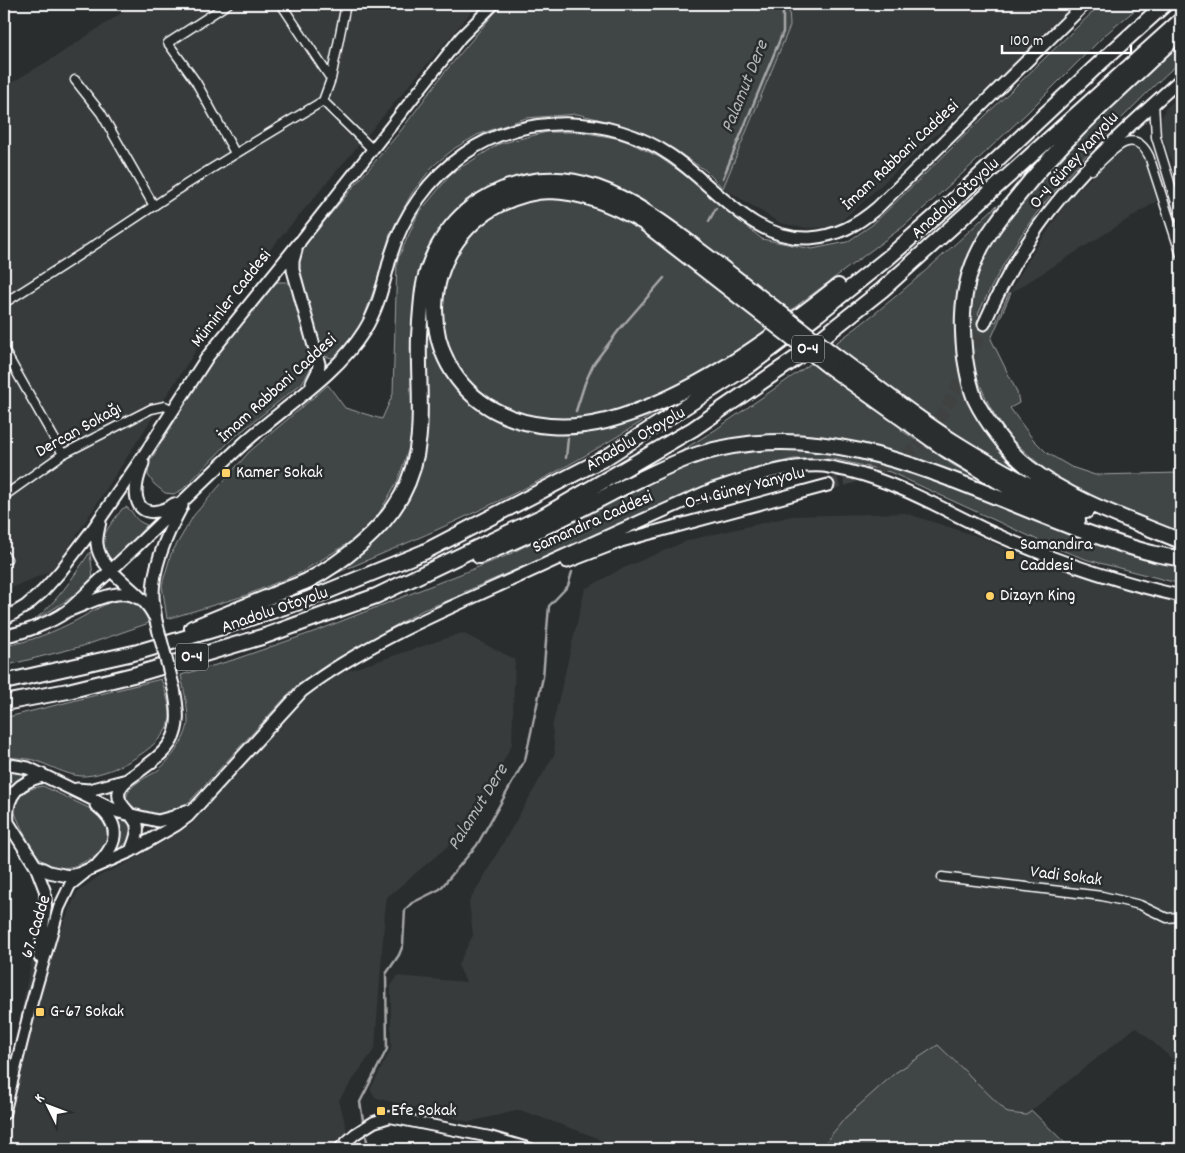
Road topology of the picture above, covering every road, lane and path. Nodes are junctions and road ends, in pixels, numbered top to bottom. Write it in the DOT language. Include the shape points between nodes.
graph roads {
  1 [pos="228,4"];
  2 [pos="281,4"];
  3 [pos="346,4"];
  4 [pos="494,4"];
  5 [pos="1086,4"];
  6 [pos="1165,4"];
  7 [pos="1181,20"];
  8 [pos="1181,32"];
  9 [pos="331,79"];
  10 [pos="1181,79"];
  11 [pos="76,80"];
  12 [pos="323,101"];
  13 [pos="1154,103"];
  14 [pos="372,149"];
  15 [pos="235,153"];
  16 [pos="1061,197"];
  17 [pos="954,199"];
  18 [pos="154,206"];
  19 [pos="1181,220"];
  20 [pos="299,243"];
  21 [pos="1181,255"];
  22 [pos="267,280"];
  23 [pos="295,281"];
  24 [pos="4,304"];
  25 [pos="778,319"];
  26 [pos="984,324"];
  27 [pos="4,350"];
  28 [pos="316,355"];
  29 [pos="344,355"];
  30 [pos="832,361"];
  31 [pos="307,390"];
  32 [pos="174,411"];
  33 [pos="146,452"];
  34 [pos="63,454"];
  35 [pos="828,485"];
  36 [pos="188,495"];
  37 [pos="4,496"];
  38 [pos="101,516"];
  39 [pos="1181,542"];
  40 [pos="1179,558"];
  41 [pos="111,570"];
  42 [pos="376,596"];
  43 [pos="1181,596"];
  44 [pos="146,602"];
  45 [pos="446,609"];
  46 [pos="66,612"];
  47 [pos="4,619"];
  48 [pos="156,621"];
  49 [pos="4,636"];
  50 [pos="138,652"];
  51 [pos="4,682"];
  52 [pos="4,703"];
  53 [pos="4,764"];
  54 [pos="44,776"];
  55 [pos="128,779"];
  56 [pos="68,787"];
  57 [pos="211,791"];
  58 [pos="90,798"];
  59 [pos="130,814"];
  60 [pos="6,819"];
  61 [pos="131,851"];
  62 [pos="34,865"];
  63 [pos="94,867"];
  64 [pos="942,877"];
  65 [pos="1181,916"];
  66 [pos="30,1009"];
  67 [pos="4,1062"];
  68 [pos="16,1068"];
  69 [pos="4,1114"];
  70 [pos="339,1149"];
  71 [pos="531,1149"];
  1 -- 15 [label="street" via="168,43 196,82"];
  2 -- 9 [label="street"];
  3 -- 9 [label="street"];
  4 -- 14 [label="street, Müminler Caddesi" via="461,37"];
  5 -- 29 [label="main road, İmam Rabbani Caddesi" via="877,208 860,222 833,234 796,238 764,229 737,211 671,155 624,132 546,124 486,141 450,165 411,209 399,231 373,316"];
  6 -- 17 [label="highway, Anadolu Otoyolu / O-4"];
  7 -- 42 [label="highway, Anadolu Otoyolu / O-4" via="882,290 795,359 693,429 545,515"];
  8 -- 39 [label="highway" via="1066,141 987,234 970,274 962,315 966,369 975,398 994,429 1028,468 1108,512"];
  9 -- 12 [label="street"];
  10 -- 13 [label="main road, O-4 Güney Yanyolu"];
  11 -- 18 [label="street" via="101,113"];
  12 -- 14 [label="street"];
  12 -- 15 [label="street"];
  13 -- 16 [label="main road, O-4 Güney Yanyolu"];
  13 -- 19 [label="street" via="1156,137"];
  14 -- 20 [label="street, Müminler Caddesi"];
  15 -- 18 [label="street"];
  16 -- 21 [label="street" via="1124,141 1140,143 1149,156"];
  16 -- 26 [label="main road, O-4 Güney Yanyolu" via="1016,260"];
  17 -- 25 [label="highway" via="797,318 731,363 639,411 604,421 573,426 541,426 503,415 475,397 443,352 435,318 436,291 451,248 473,222 510,199 548,191 574,194 623,210"];
  17 -- 50 [label="highway, Anadolu Otoyolu / O-4" via="889,257 750,365 605,458 401,562 289,605"];
  18 -- 24 [label="street"];
  20 -- 22 [label="main road, Müminler Caddesi"];
  20 -- 23 [label="main road" via="293,262"];
  22 -- 23 [label="main road" via="283,272"];
  22 -- 32 [label="main road, Müminler Caddesi" via="208,356"];
  23 -- 28 [label="main road"];
  25 -- 30 [label="highway, bridge"];
  25 -- 50 [label="highway" via="664,223 612,193 574,181 552,180 530,180 494,192 463,214 440,244 429,267 423,288 419,336 418,448 402,496 384,520 364,542 308,580"];
  27 -- 34 [label="street"];
  28 -- 29 [label="main road" via="328,364"];
  28 -- 31 [label="main road" via="318,371"];
  29 -- 31 [label="main road, İmam Rabbani Caddesi"];
  30 -- 39 [label="highway" via="1001,470 1060,500 1130,528"];
  30 -- 40 [label="highway" via="944,449 1008,487 1075,519"];
  31 -- 36 [label="main road, İmam Rabbani Caddesi"];
  32 -- 33 [label="main road, Müminler Caddesi"];
  32 -- 34 [label="street, Dercan Sokağı" via="166,406 151,409"];
  33 -- 36 [label="main road" via="137,483 137,501 142,508 154,513 162,511"];
  33 -- 38 [label="main road, Müminler Caddesi"];
  34 -- 37 [label="street, Dercan Sokağı"];
  35 -- 45 [label="main road, O-4 Güney Yanyolu" via="621,541"];
  36 -- 41 [label="main road, İmam Rabbani Caddesi"];
  36 -- 48 [label="main road" via="155,572"];
  38 -- 41 [label="main road" via="97,545"];
  38 -- 47 [label="main road, Müminler Caddesi" via="42,592"];
  40 -- 42 [label="highway" via="1151,553 1071,526 928,470 870,452 819,443 775,442 699,454 664,468 520,540"];
  41 -- 44 [label="main road"];
  41 -- 46 [label="main road, İmam Rabbani Caddesi"];
  42 -- 52 [label="highway, Anadolu Otoyolu / O-4" via="265,636 146,671"];
  43 -- 45 [label="main road, Samandıra Caddesi" via="1068,564 994,533 906,490 862,474 824,466 756,475 713,489"];
  44 -- 46 [label="main road" via="132,594 122,593"];
  44 -- 48 [label="main road"];
  45 -- 57 [label="main road" via="363,652 302,691"];
  46 -- 49 [label="main road, İmam Rabbani Caddesi" via="31,629"];
  48 -- 55 [label="main road, bridge" via="179,710 177,726 172,742 154,761"];
  50 -- 51 [label="highway, Anadolu Otoyolu / O-4"];
  53 -- 54 [label="main road" via="28,768"];
  54 -- 56 [label="main road"];
  54 -- 60 [label="main road" via="16,790 6,810"];
  55 -- 56 [label="main road" via="89,790"];
  55 -- 59 [label="main road" via="122,784 119,799"];
  56 -- 58 [label="main road"];
  57 -- 59 [label="main road" via="173,817 158,820"];
  57 -- 61 [label="main road" via="176,825"];
  58 -- 59 [label="main road"];
  58 -- 63 [label="main road" via="105,812 115,832 110,850"];
  59 -- 61 [label="main road" via="137,824"];
  60 -- 62 [label="main road"];
  61 -- 63 [label="main road"];
  62 -- 63 [label="main road" via="68,876"];
  62 -- 66 [label="street, 67. Cadde" via="45,891 46,906"];
  63 -- 66 [label="street, 67. Cadde" via="70,885 64,896"];
  64 -- 65 [label="street, Vadi Sokak" via="1102,896 1140,905 1167,918"];
  66 -- 68 [label="street, 67. Cadde"];
  67 -- 68 [label="street"];
  68 -- 69 [label="street, 67. Cadde"];
  70 -- 71 [label="street" via="359,1131 390,1117 490,1137"];
}
